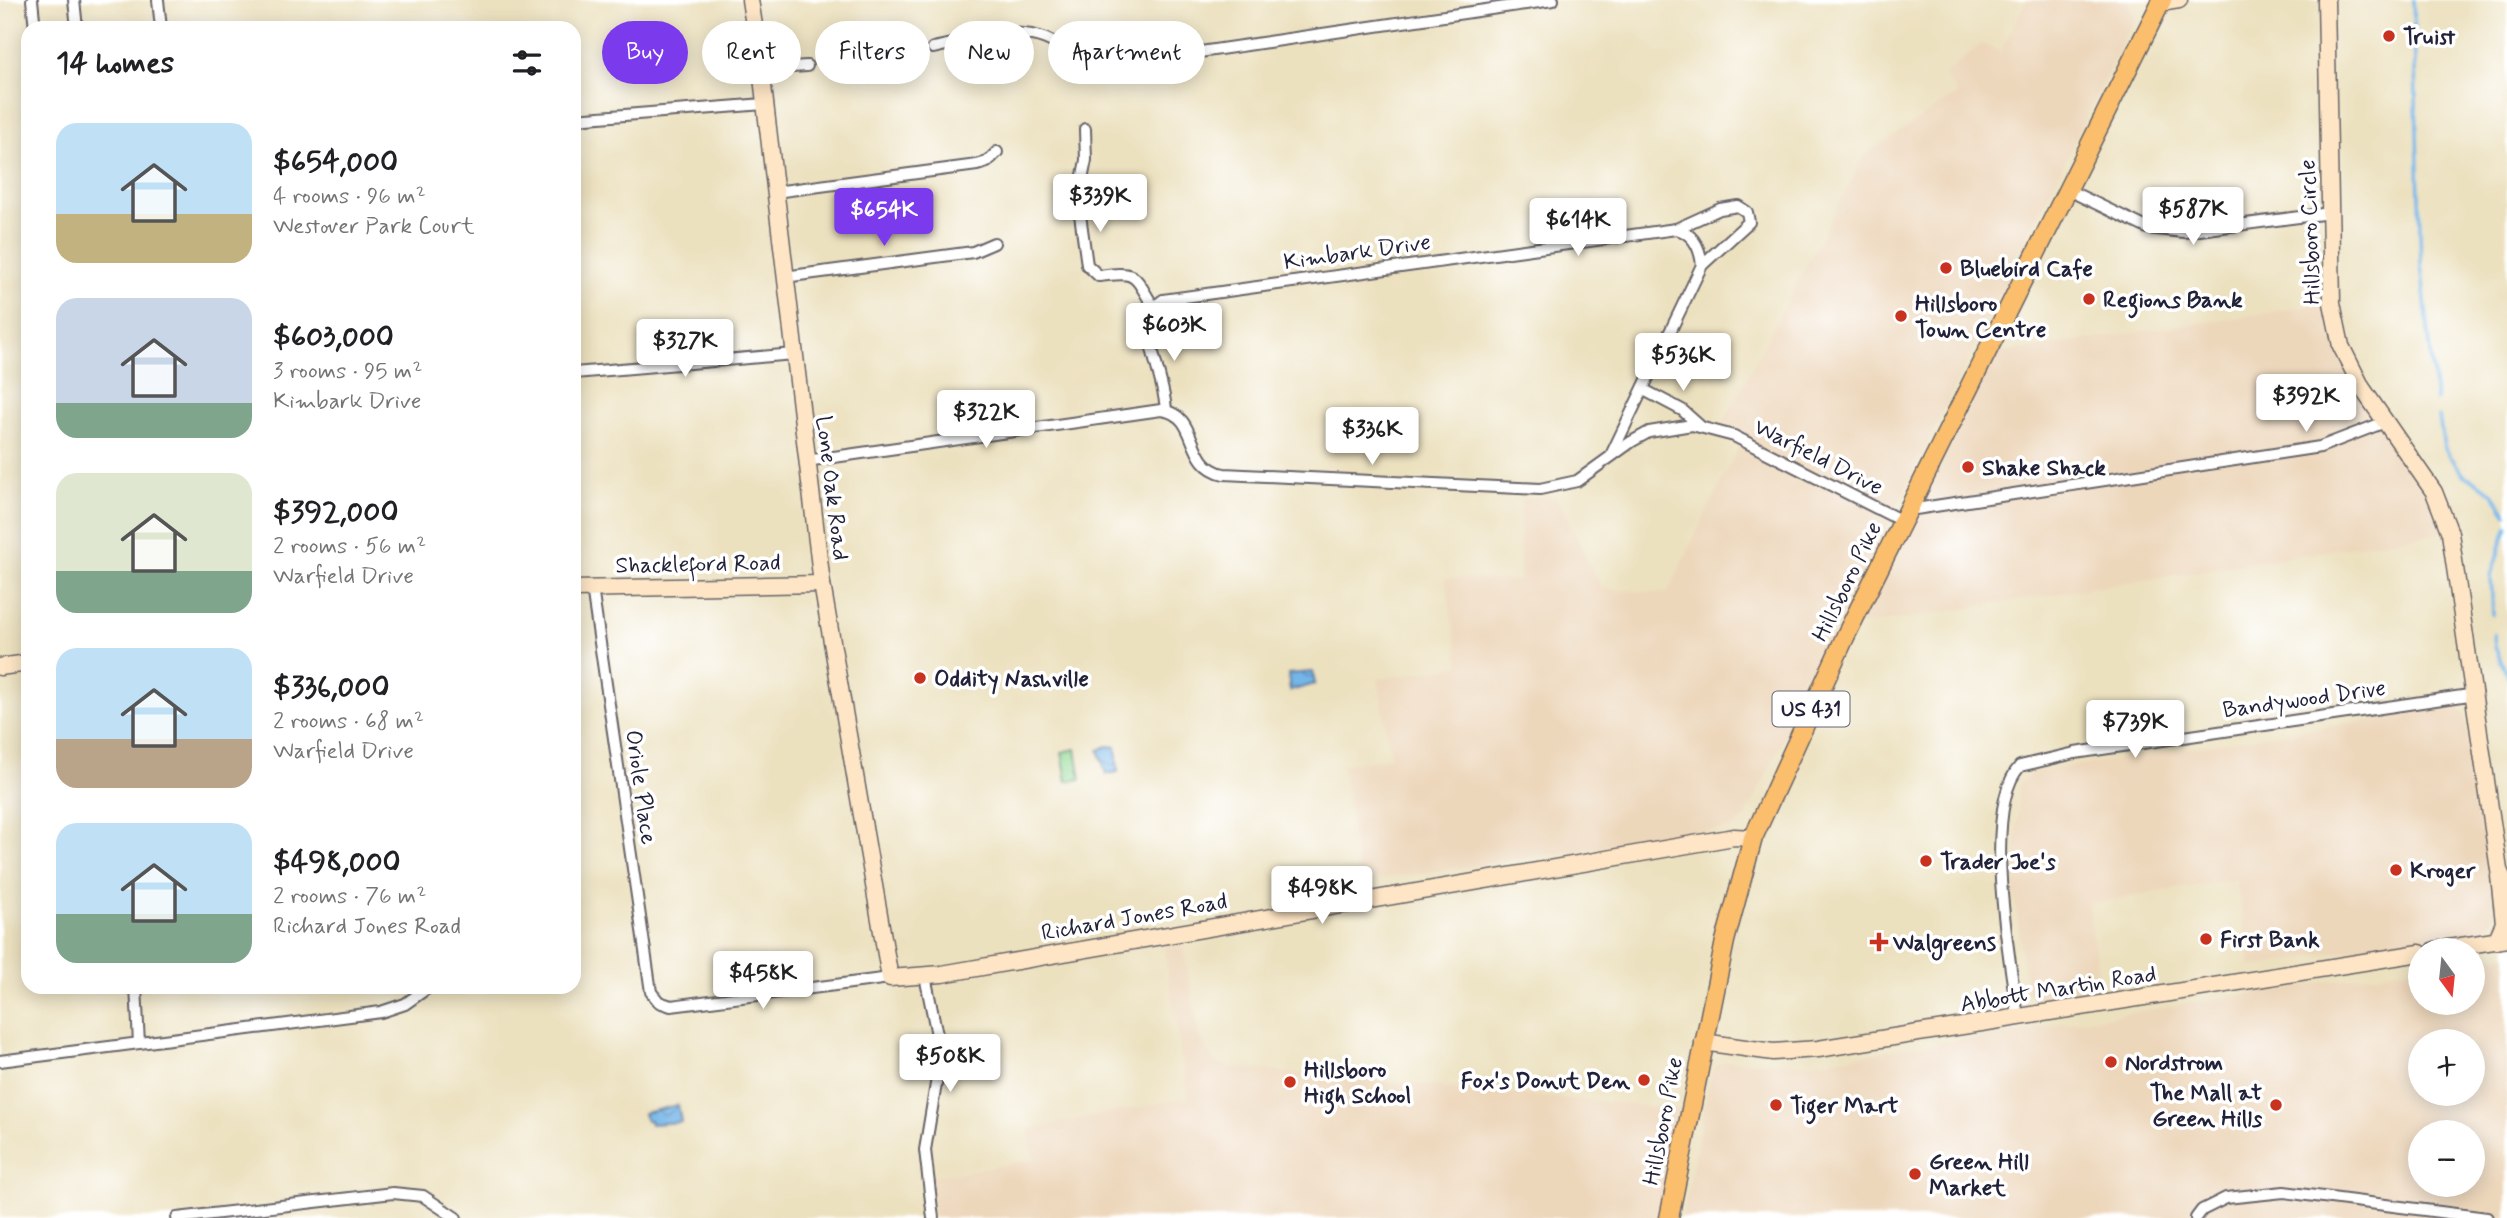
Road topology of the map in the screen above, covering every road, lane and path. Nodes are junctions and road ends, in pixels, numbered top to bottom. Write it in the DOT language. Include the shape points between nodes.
graph roads {
  1 [pos="32,0"];
  2 [pos="74,0"];
  3 [pos="158,0"];
  4 [pos="750,0"];
  5 [pos="1553,0"];
  6 [pos="2179,0"];
  7 [pos="2326,0"];
  8 [pos="2159,1"];
  9 [pos="34,21"];
  10 [pos="76,21"];
  11 [pos="160,21"];
  12 [pos="753,21"];
  13 [pos="933,48"];
  14 [pos="801,66"];
  15 [pos="807,66"];
  16 [pos="762,84"];
  17 [pos="764,104"];
  18 [pos="581,118"];
  19 [pos="1086,130"];
  20 [pos="997,152"];
  21 [pos="2068,190"];
  22 [pos="775,192"];
  23 [pos="2330,213"];
  24 [pos="1675,229"];
  25 [pos="994,243"];
  26 [pos="1702,265"];
  27 [pos="784,277"];
  28 [pos="1153,306"];
  29 [pos="794,354"];
  30 [pos="581,372"];
  31 [pos="1644,390"];
  32 [pos="1166,411"];
  33 [pos="2385,422"];
  34 [pos="1700,426"];
  35 [pos="1610,457"];
  36 [pos="806,461"];
  37 [pos="1906,516"];
  38 [pos="822,583"];
  39 [pos="592,588"];
  40 [pos="581,589"];
  41 [pos="21,664"];
  42 [pos="0,667"];
  43 [pos="2476,694"];
  44 [pos="1753,838"];
  45 [pos="2499,870"];
  46 [pos="2507,888"];
  47 [pos="2502,940"];
  48 [pos="2408,955"];
  49 [pos="925,976"];
  50 [pos="890,978"];
  51 [pos="651,992"];
  52 [pos="136,994"];
  53 [pos="419,994"];
  54 [pos="2018,1017"];
  55 [pos="139,1042"];
  56 [pos="1703,1042"];
  57 [pos="0,1061"];
  58 [pos="177,1218"];
  59 [pos="456,1218"];
  60 [pos="933,1218"];
  61 [pos="1668,1218"];
  62 [pos="2196,1218"];
  63 [pos="2487,1218"];
  1 -- 9 [label="street"];
  2 -- 10 [label="street"];
  3 -- 11 [label="street"];
  4 -- 12 [label="street, Lone Oak Road"];
  5 -- 13 [label="street" via="1105,66 1084,64 1049,40 1030,34 1009,33"];
  6 -- 8 [label="street"];
  7 -- 23 [label="street, Hillsboro Circle"];
  8 -- 21 [label="main road, Hillsboro Pike / US 431"];
  14 -- 15 [label="street"];
  16 -- 17 [label="street, Lone Oak Road"];
  17 -- 18 [label="street"];
  17 -- 22 [label="street, Lone Oak Road"];
  19 -- 28 [label="street" via="1078,200 1087,265 1099,276 1125,272 1134,276"];
  20 -- 22 [label="street" via="977,165"];
  21 -- 23 [label="street" via="2147,228 2184,232"];
  21 -- 37 [label="main road, Hillsboro Pike / US 431"];
  22 -- 27 [label="street, Lone Oak Road"];
  23 -- 33 [label="street, Hillsboro Circle" via="2332,303 2341,346"];
  24 -- 26 [label="street" via="1690,236"];
  24 -- 26 [label="street, Kimbark Drive" via="1727,207 1738,206 1747,212 1746,226"];
  24 -- 28 [label="street, Kimbark Drive" via="1182,296"];
  25 -- 27 [label="street" via="973,252"];
  26 -- 31 [label="street, Kimbark Drive"];
  27 -- 29 [label="street, Lone Oak Road"];
  28 -- 32 [label="street" via="1148,330"];
  29 -- 30 [label="street"];
  29 -- 36 [label="street, Lone Oak Road"];
  31 -- 34 [label="street" via="1682,410"];
  31 -- 35 [label="street, Kimbark Drive"];
  32 -- 35 [label="street, Warfield Drive" via="1183,422 1205,467 1230,475 1540,489 1577,481"];
  32 -- 36 [label="street"];
  33 -- 37 [label="street" via="2320,447"];
  33 -- 43 [label="street, Hillsboro Circle" via="2434,492 2450,533"];
  34 -- 35 [label="street, Warfield Drive" via="1649,432"];
  34 -- 37 [label="street, Warfield Drive" via="1734,436"];
  36 -- 38 [label="street, Lone Oak Road"];
  37 -- 44 [label="main road, Hillsboro Pike / US 431"];
  38 -- 39 [label="street, Shackleford Road"];
  38 -- 50 [label="street, Lone Oak Road"];
  39 -- 40 [label="street, Shackleford Road"];
  39 -- 51 [label="street, Oriole Place"];
  41 -- 42 [label="street"];
  43 -- 45 [label="street, Hillsboro Circle"];
  43 -- 54 [label="street, Bandywood Drive" via="2075,753 2020,766 2006,788 2001,889"];
  44 -- 49 [label="street, Richard Jones Road" via="1733,837 1563,865"];
  44 -- 56 [label="main road, Hillsboro Pike / US 431"];
  45 -- 46 [label="street, Hillsboro Circle"];
  45 -- 47 [label="street"];
  48 -- 54 [label="street, Abbott Martin Road"];
  49 -- 50 [label="street, Richard Jones Road"];
  49 -- 60 [label="street" via="937,1035 938,1072 925,1150"];
  50 -- 51 [label="street, Richard Jones Road" via="671,1006 659,1002"];
  52 -- 55 [label="street"];
  53 -- 55 [label="street" via="381,1012"];
  54 -- 56 [label="street, Abbott Martin Road" via="1818,1049 1773,1052"];
  55 -- 57 [label="street"];
  56 -- 61 [label="main road, Hillsboro Pike / US 431"];
  58 -- 59 [label="street" via="393,1193 423,1196"];
  62 -- 63 [label="street" via="2226,1198 2284,1192"];
}
